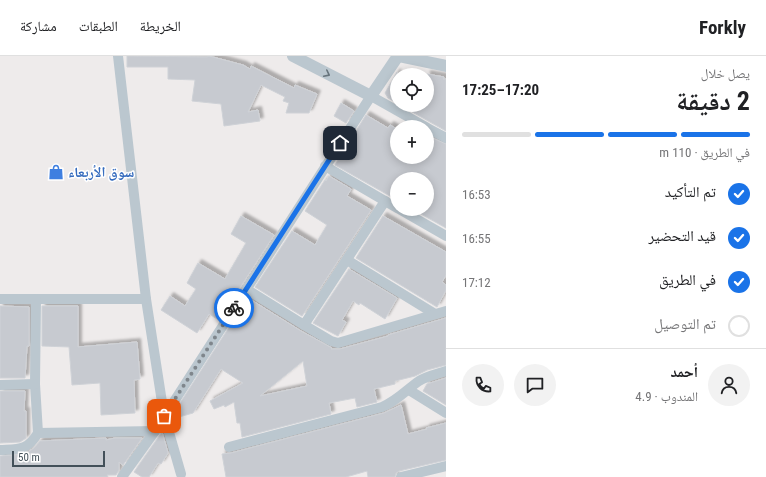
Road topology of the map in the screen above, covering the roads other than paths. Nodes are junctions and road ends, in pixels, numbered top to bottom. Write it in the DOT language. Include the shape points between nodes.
graph roads {
  1 [pos="118,56"];
  2 [pos="293,56"];
  3 [pos="398,56"];
  4 [pos="446,66"];
  5 [pos="371,96"];
  6 [pos="414,120"];
  7 [pos="434,131"];
  8 [pos="446,138"];
  9 [pos="325,166"];
  10 [pos="386,201"];
  11 [pos="390,203"];
  12 [pos="412,216"];
  13 [pos="446,236"];
  14 [pos="347,260"];
  15 [pos="246,289"];
  16 [pos="0,299"];
  17 [pos="36,299"];
  18 [pos="146,299"];
  19 [pos="446,311"];
  20 [pos="435,314"];
  21 [pos="304,325"];
  22 [pos="446,371"];
  23 [pos="35,384"];
  24 [pos="0,385"];
  25 [pos="409,390"];
  26 [pos="446,413"];
  27 [pos="164,416"];
  28 [pos="154,431"];
  29 [pos="38,434"];
  30 [pos="229,447"];
  31 [pos="0,450"];
  32 [pos="446,466"];
  33 [pos="181,474"];
  34 [pos="122,477"];
  35 [pos="401,477"];
  1 -- 18 [label="street"];
  2 -- 5 [label="street, one-way"];
  3 -- 4 [label="street"];
  3 -- 5 [label="street"];
  5 -- 6 [label="street"];
  5 -- 9 [label="street"];
  7 -- 8 [label="street"];
  9 -- 10 [label="street"];
  9 -- 15 [label="street"];
  10 -- 11 [label="street"];
  10 -- 14 [label="street"];
  12 -- 13 [label="street"];
  14 -- 20 [label="street"];
  14 -- 21 [label="street"];
  15 -- 21 [label="street"];
  15 -- 27 [label="street"];
  16 -- 17 [label="street"];
  17 -- 18 [label="street"];
  17 -- 23 [label="street"];
  18 -- 27 [label="street"];
  19 -- 20 [label="street"];
  20 -- 21 [label="street" via="338,343"];
  22 -- 25 [label="street" via="427,377"];
  23 -- 24 [label="street"];
  23 -- 29 [label="street"];
  25 -- 26 [label="street"];
  25 -- 30 [label="street" via="382,407"];
  27 -- 28 [label="street"];
  27 -- 33 [label="street"];
  28 -- 29 [label="street"];
  28 -- 34 [label="street"];
  29 -- 31 [label="street" via="28,447"];
  32 -- 35 [label="street"];
}
